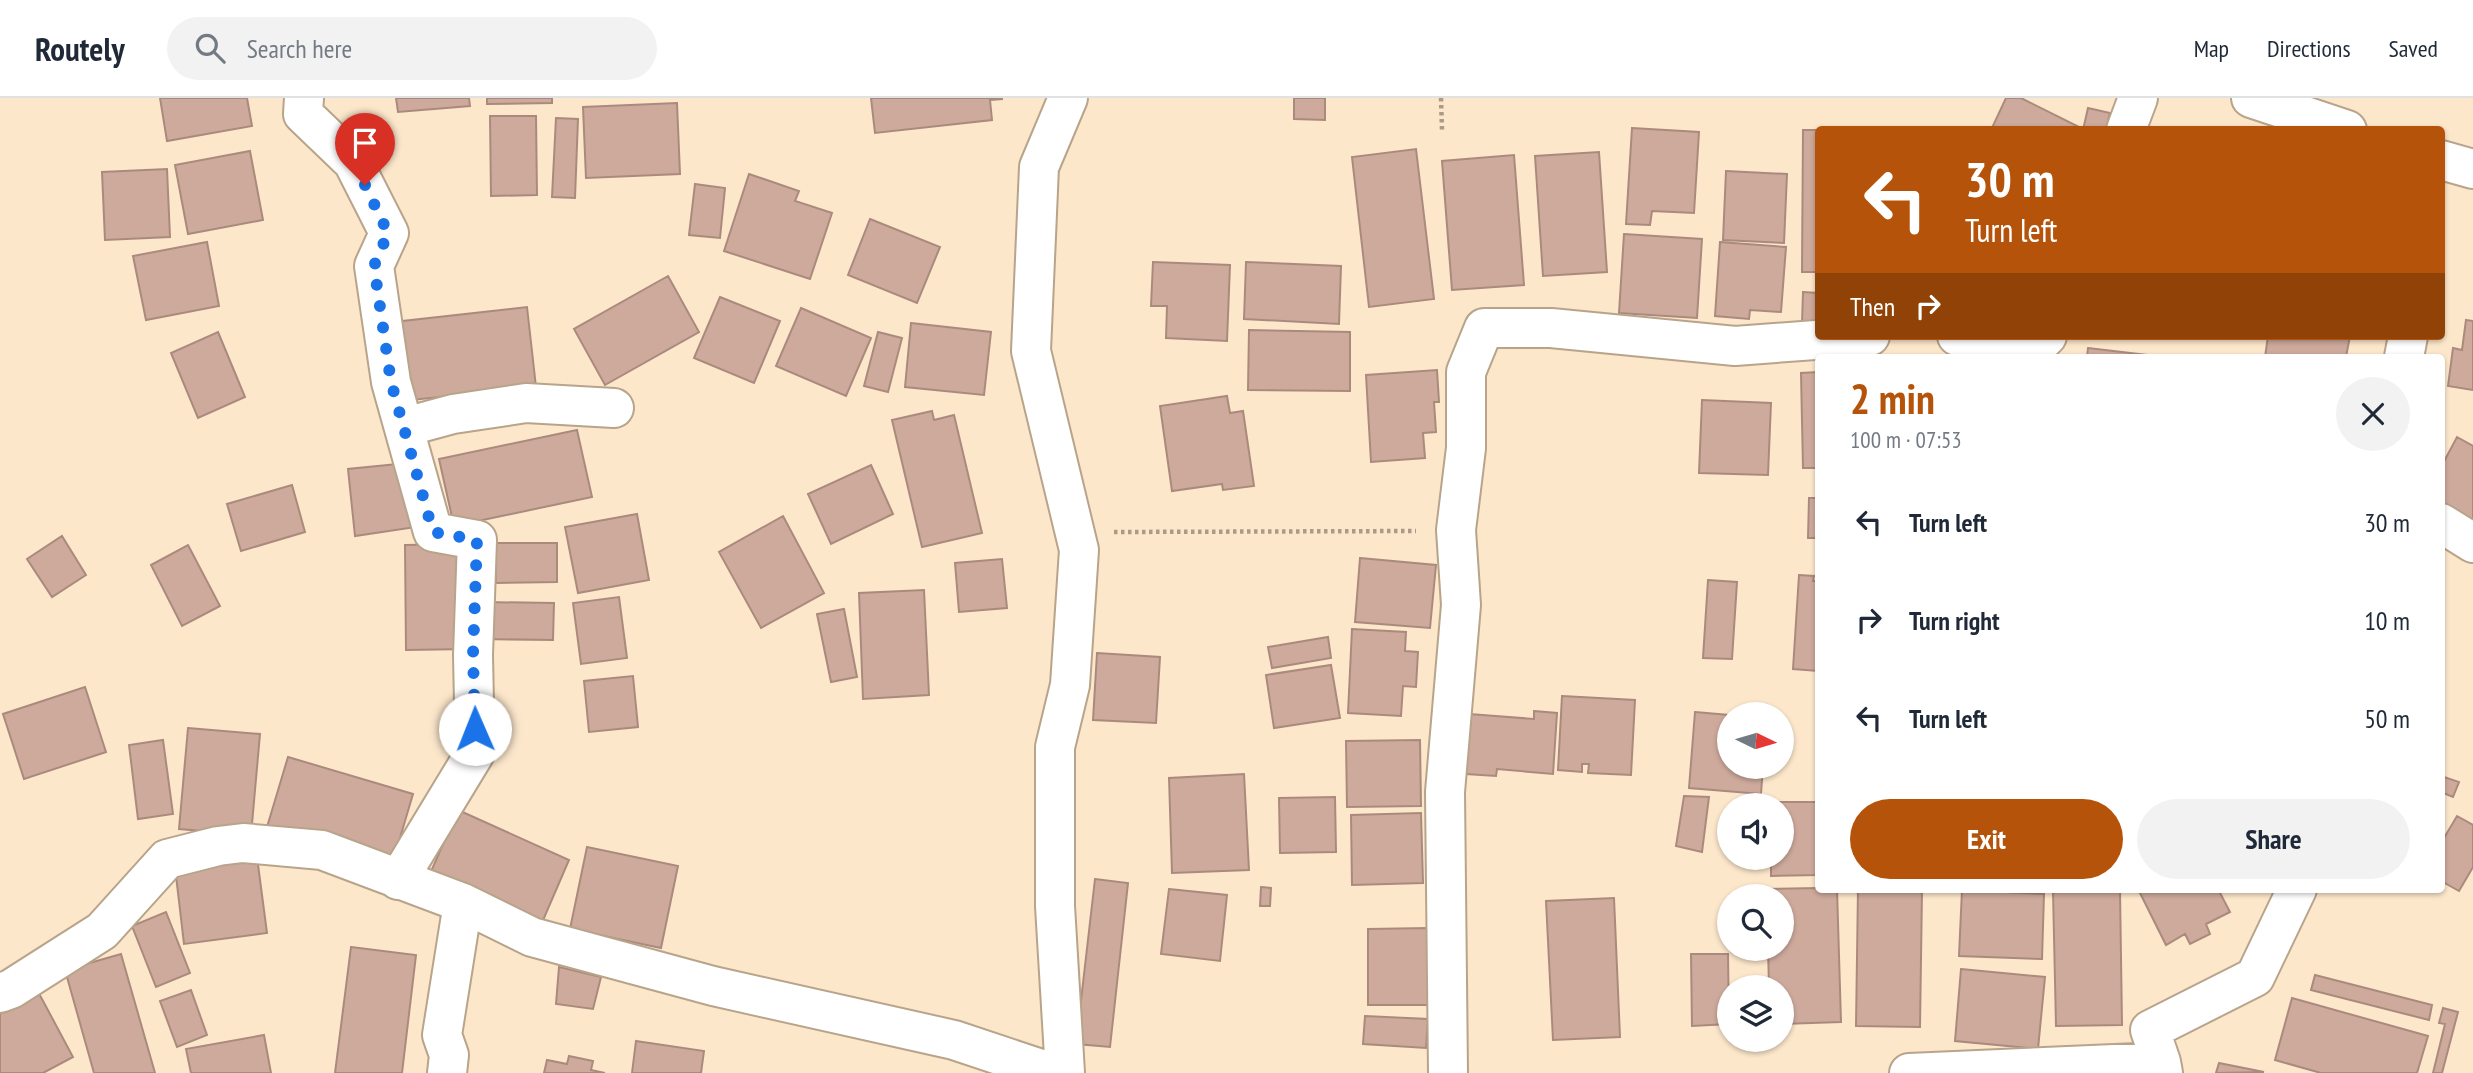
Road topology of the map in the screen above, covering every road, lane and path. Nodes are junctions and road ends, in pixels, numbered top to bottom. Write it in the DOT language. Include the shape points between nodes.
graph roads {
  1 [pos="304,98"];
  2 [pos="1068,98"];
  3 [pos="1441,98"];
  4 [pos="2138,98"];
  5 [pos="2251,98"];
  6 [pos="2128,126"];
  7 [pos="2335,126"];
  8 [pos="1442,130"];
  9 [pos="2445,161"];
  10 [pos="2473,169"];
  11 [pos="1816,340"];
  12 [pos="1977,340"];
  13 [pos="2043,340"];
  14 [pos="614,408"];
  15 [pos="405,427"];
  16 [pos="2445,526"];
  17 [pos="1456,530"];
  18 [pos="1108,532"];
  19 [pos="2473,544"];
  20 [pos="398,880"];
  21 [pos="2295,893"];
  22 [pos="463,903"];
  23 [pos="0,993"];
  24 [pos="2162,1068"];
  25 [pos="447,1073"];
  26 [pos="1053,1073"];
  27 [pos="1065,1073"];
  28 [pos="1448,1073"];
  29 [pos="1909,1073"];
  1 -- 15 [label="street" via="303,114 353,162 388,233 374,266 391,382"];
  2 -- 27 [label="street" via="1039,167 1031,351 1079,550 1070,685 1055,747 1055,906"];
  3 -- 8 [label="path"];
  4 -- 6 [label="street"];
  5 -- 7 [label="street"];
  9 -- 10 [label="street"];
  11 -- 17 [label="street" via="1735,346 1551,328 1484,328 1466,372 1466,448"];
  12 -- 13 [label="street" via="2039,344"];
  14 -- 15 [label="street" via="526,403"];
  15 -- 20 [label="street" via="433,532 477,540 475,753"];
  16 -- 19 [label="street"];
  17 -- 18 [label="path"];
  17 -- 28 [label="street" via="1461,605 1445,793"];
  20 -- 22 [label="street"];
  20 -- 23 [label="street" via="322,850 243,843 167,859 102,931"];
  21 -- 24 [label="street" via="2255,977 2150,1030"];
  22 -- 25 [label="street" via="442,1035 449,1055"];
  22 -- 26 [label="street" via="532,937 713,986 954,1040"];
  24 -- 29 [label="street"];
}
